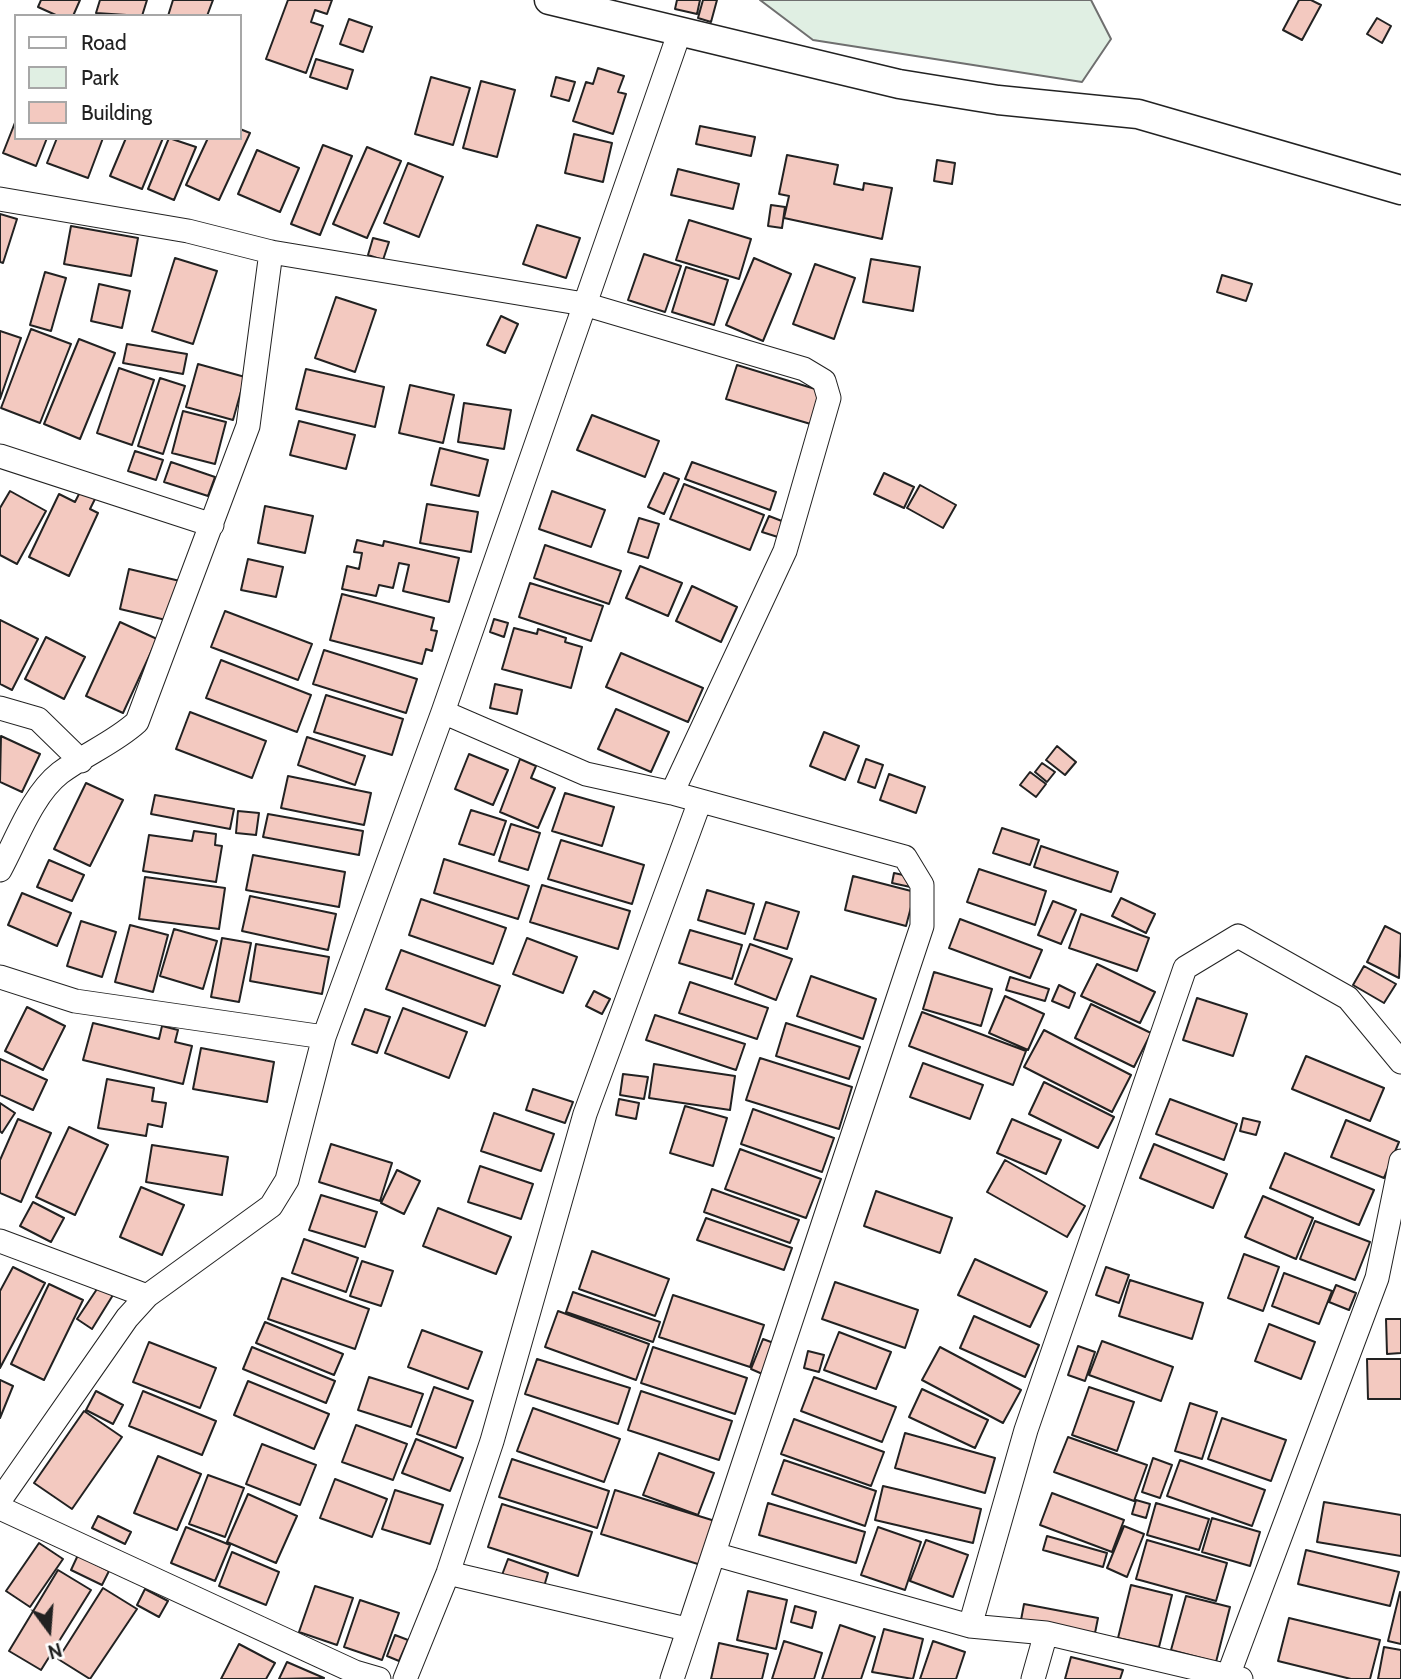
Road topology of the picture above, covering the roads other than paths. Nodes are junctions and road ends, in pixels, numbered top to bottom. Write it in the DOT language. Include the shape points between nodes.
graph roads {
  1 [pos="549,0"];
  2 [pos="680,31"];
  3 [pos="1401,190"];
  4 [pos="0,199"];
  5 [pos="271,252"];
  6 [pos="584,304"];
  7 [pos="0,456"];
  8 [pos="212,526"];
  9 [pos="0,708"];
  10 [pos="443,712"];
  11 [pos="81,761"];
  12 [pos="672,793"];
  13 [pos="700,801"];
  14 [pos="0,870"];
  15 [pos="0,977"];
  16 [pos="324,1037"];
  17 [pos="1401,1062"];
  18 [pos="1401,1161"];
  19 [pos="0,1241"];
  20 [pos="147,1296"];
  21 [pos="0,1500"];
  22 [pos="0,1508"];
  23 [pos="713,1554"];
  24 [pos="448,1573"];
  25 [pos="970,1626"];
  26 [pos="686,1629"];
  27 [pos="1046,1633"];
  28 [pos="1234,1677"];
  29 [pos="379,1679"];
  30 [pos="405,1679"];
  31 [pos="671,1679"];
  32 [pos="1034,1679"];
  1 -- 2 [label="street"];
  2 -- 3 [label="street" via="899,84 998,100 1138,114"];
  2 -- 6 [label="street"];
  4 -- 5 [label="street" via="188,231"];
  5 -- 6 [label="street"];
  5 -- 8 [label="street" via="248,426"];
  6 -- 10 [label="street"];
  6 -- 12 [label="street" via="804,369 824,381 829,398 785,551"];
  7 -- 8 [label="street"];
  8 -- 11 [label="street" via="137,722"];
  9 -- 11 [label="street" via="38,719"];
  10 -- 12 [label="street" via="586,774"];
  10 -- 16 [label="street"];
  11 -- 14 [label="street" via="59,774 40,797"];
  12 -- 13 [label="street"];
  13 -- 23 [label="street" via="905,857 922,885 922,926"];
  13 -- 24 [label="street" via="585,1114 492,1441"];
  15 -- 16 [label="street" via="75,1000"];
  16 -- 20 [label="street" via="287,1180 271,1206"];
  17 -- 25 [label="street" via="1348,998 1238,936 1185,968 1027,1430"];
  18 -- 28 [label="street" via="1377,1278"];
  19 -- 20 [label="street"];
  20 -- 21 [label="street"];
  22 -- 29 [label="street"];
  23 -- 25 [label="street"];
  23 -- 26 [label="street"];
  24 -- 26 [label="street"];
  24 -- 30 [label="street"];
  25 -- 27 [label="street"];
  26 -- 31 [label="street"];
  27 -- 28 [label="street"];
  27 -- 32 [label="street"];
}
